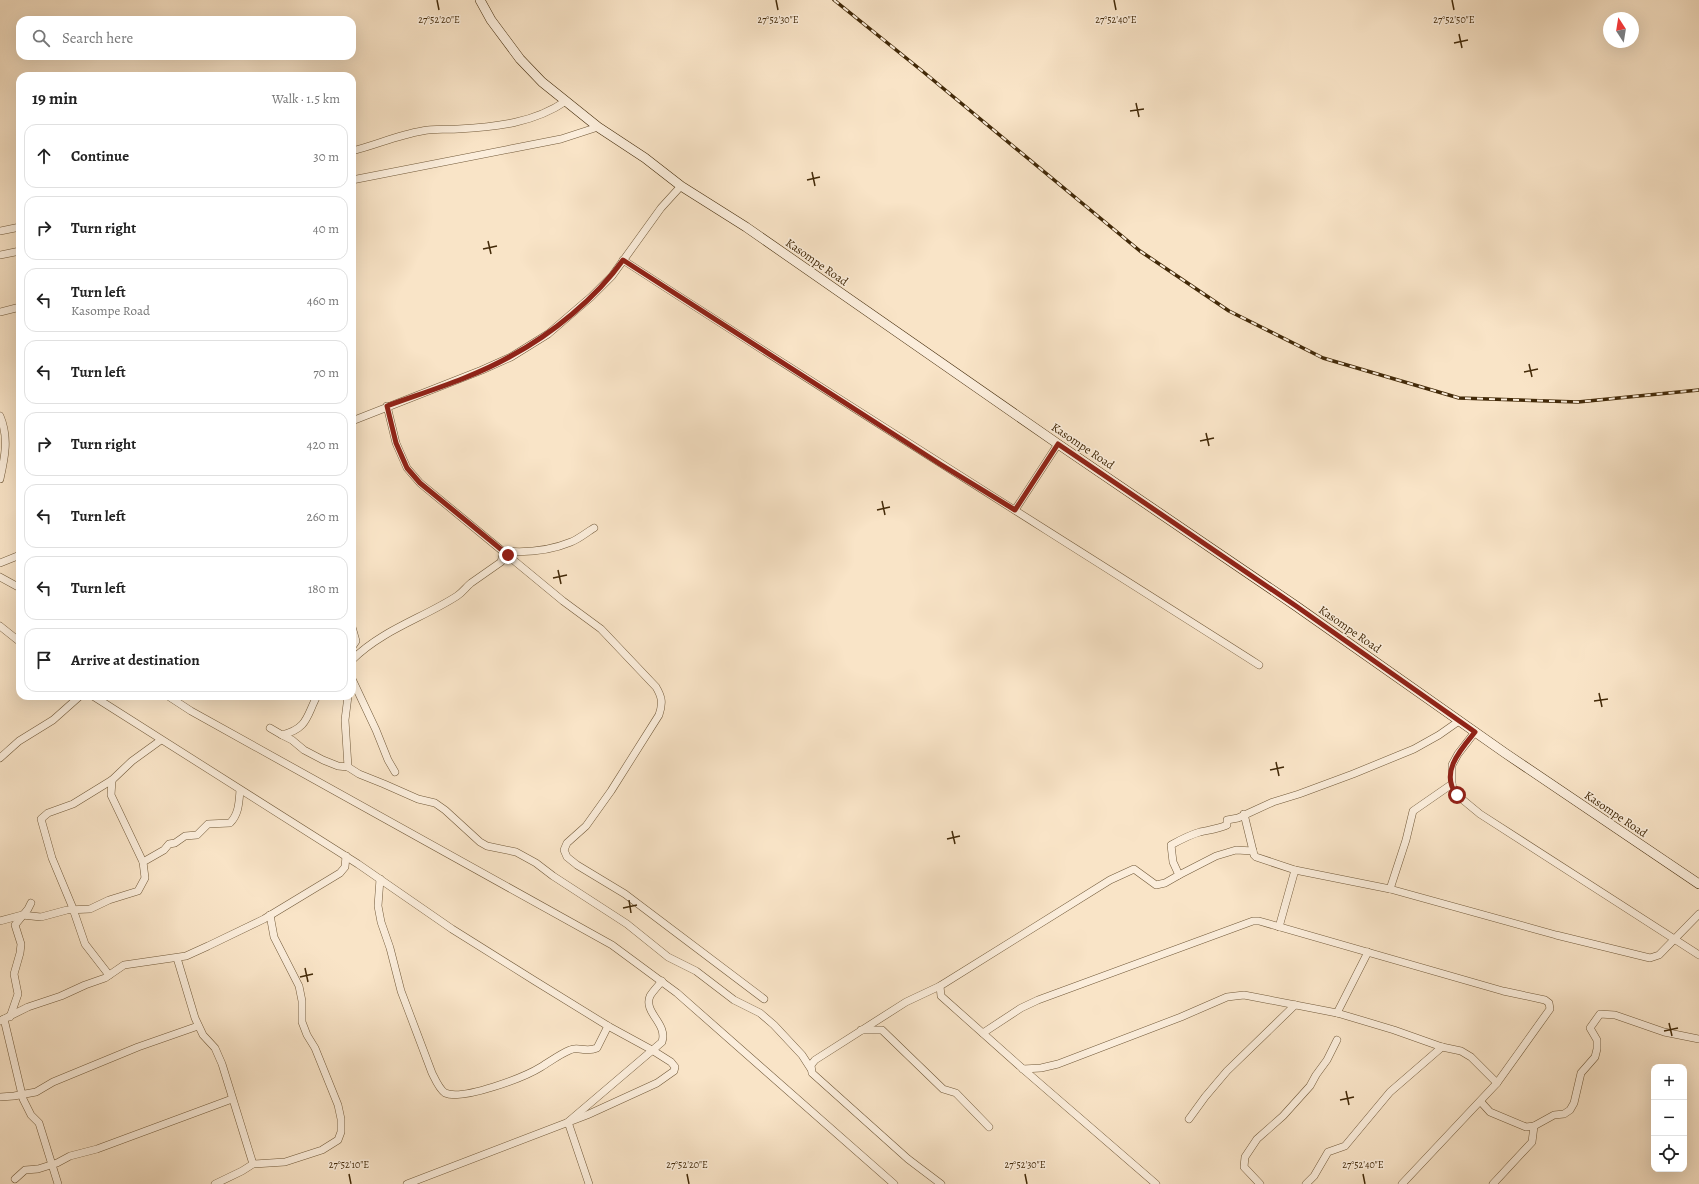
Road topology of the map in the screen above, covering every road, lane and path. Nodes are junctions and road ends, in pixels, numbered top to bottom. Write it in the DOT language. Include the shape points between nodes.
graph roads {
  1 [pos="480,0"];
  2 [pos="566,101"];
  3 [pos="598,127"];
  4 [pos="356,150"];
  5 [pos="356,179"];
  6 [pos="681,186"];
  7 [pos="16,228"];
  8 [pos="0,231"];
  9 [pos="16,252"];
  10 [pos="0,255"];
  11 [pos="623,260"];
  12 [pos="16,308"];
  13 [pos="0,312"];
  14 [pos="387,406"];
  15 [pos="0,416"];
  16 [pos="356,419"];
  17 [pos="1058,444"];
  18 [pos="0,478"];
  19 [pos="1015,510"];
  20 [pos="594,528"];
  21 [pos="504,551"];
  22 [pos="16,556"];
  23 [pos="1,560"];
  24 [pos="0,577"];
  25 [pos="16,586"];
  26 [pos="0,626"];
  27 [pos="16,639"];
  28 [pos="356,656"];
  29 [pos="1259,665"];
  30 [pos="356,688"];
  31 [pos="76,700"];
  32 [pos="99,700"];
  33 [pos="174,700"];
  34 [pos="315,700"];
  35 [pos="348,700"];
  36 [pos="1459,720"];
  37 [pos="270,728"];
  38 [pos="1475,732"];
  39 [pos="282,735"];
  40 [pos="161,740"];
  41 [pos="0,758"];
  42 [pos="348,767"];
  43 [pos="395,772"];
  44 [pos="112,780"];
  45 [pos="1452,784"];
  46 [pos="240,790"];
  47 [pos="1244,814"];
  48 [pos="1253,851"];
  49 [pos="346,856"];
  50 [pos="143,862"];
  51 [pos="1295,870"];
  52 [pos="1179,876"];
  53 [pos="380,879"];
  54 [pos="1699,884"];
  55 [pos="1390,889"];
  56 [pos="31,903"];
  57 [pos="73,910"];
  58 [pos="1699,914"];
  59 [pos="270,915"];
  60 [pos="22,916"];
  61 [pos="0,921"];
  62 [pos="1279,928"];
  63 [pos="1675,940"];
  64 [pos="1368,952"];
  65 [pos="1699,955"];
  66 [pos="177,958"];
  67 [pos="109,975"];
  68 [pos="662,981"];
  69 [pos="940,986"];
  70 [pos="764,999"];
  71 [pos="1295,1005"];
  72 [pos="1337,1013"];
  73 [pos="4,1019"];
  74 [pos="198,1026"];
  75 [pos="608,1026"];
  76 [pos="861,1030"];
  77 [pos="983,1033"];
  78 [pos="1337,1040"];
  79 [pos="1699,1040"];
  80 [pos="1442,1047"];
  81 [pos="652,1050"];
  82 [pos="811,1069"];
  83 [pos="1023,1069"];
  84 [pos="1497,1083"];
  85 [pos="22,1095"];
  86 [pos="0,1097"];
  87 [pos="232,1099"];
  88 [pos="1481,1102"];
  89 [pos="1189,1119"];
  90 [pos="568,1122"];
  91 [pos="1534,1126"];
  92 [pos="989,1127"];
  93 [pos="253,1164"];
  94 [pos="52,1165"];
  95 [pos="15,1178"];
  96 [pos="58,1184"];
  97 [pos="216,1184"];
  98 [pos="407,1184"];
  99 [pos="589,1184"];
  100 [pos="894,1184"];
  101 [pos="941,1184"];
  102 [pos="1156,1184"];
  103 [pos="1260,1184"];
  104 [pos="1306,1184"];
  105 [pos="1402,1184"];
  106 [pos="1493,1184"];
  1 -- 2 [label="street, Kasompe Road" via="491,20 520,59 542,82"];
  2 -- 3 [label="street, Kasompe Road"];
  2 -- 4 [label="street" via="553,110 524,120 494,127 424,130"];
  3 -- 5 [label="street" via="561,139"];
  3 -- 6 [label="street, Kasompe Road"];
  6 -- 11 [label="street" via="661,208"];
  6 -- 17 [label="street, Kasompe Road" via="746,227"];
  7 -- 8 [label="street"];
  9 -- 10 [label="street"];
  11 -- 14 [label="street" via="612,276 591,297 548,334 482,370"];
  11 -- 19 [label="street"];
  12 -- 13 [label="street"];
  14 -- 16 [label="street"];
  14 -- 21 [label="street" via="396,443 407,468 420,483"];
  15 -- 18 [label="street" via="4,425 6,449"];
  17 -- 19 [label="street"];
  17 -- 36 [label="street, Kasompe Road"];
  19 -- 29 [label="street"];
  20 -- 21 [label="street" via="571,542 541,551"];
  21 -- 28 [label="street" via="501,562 470,583 458,595 380,638"];
  21 -- 70 [label="street" via="562,601 600,629 661,694 663,704 659,715 586,826 567,843 564,850 567,857 625,894"];
  22 -- 23 [label="street"];
  24 -- 25 [label="street"];
  26 -- 27 [label="street"];
  30 -- 43 [label="street"];
  31 -- 41 [label="street" via="53,720 19,741"];
  32 -- 40 [label="street"];
  33 -- 68 [label="street" via="612,945"];
  34 -- 39 [label="street" via="301,727"];
  35 -- 42 [label="street" via="345,720"];
  36 -- 38 [label="street, Kasompe Road"];
  36 -- 47 [label="street" via="1414,749"];
  37 -- 39 [label="street"];
  38 -- 45 [label="street" via="1452,765"];
  38 -- 54 [label="street, Kasompe Road"];
  39 -- 42 [label="street" via="323,760"];
  40 -- 44 [label="street" via="132,761"];
  40 -- 46 [label="street"];
  42 -- 82 [label="street" via="410,797 435,803 480,842 516,852 536,863 628,924 668,957 696,971 734,1000 760,1013 802,1054"];
  44 -- 50 [label="street" via="111,795"];
  44 -- 57 [label="street" via="73,804 48,813 41,819 52,858"];
  45 -- 55 [label="street" via="1413,811"];
  45 -- 63 [label="street" via="1457,795 1480,814"];
  46 -- 49 [label="street"];
  46 -- 50 [label="street" via="238,811 230,823 208,824 197,835 185,836"];
  47 -- 48 [label="street"];
  47 -- 52 [label="street" via="1227,820 1227,825 1199,832 1171,845 1173,862"];
  48 -- 51 [label="street" via="1256,857"];
  48 -- 52 [label="street" via="1236,850 1216,856"];
  49 -- 53 [label="street"];
  49 -- 59 [label="street" via="345,867 340,874"];
  50 -- 57 [label="street" via="145,878 138,891 90,908"];
  51 -- 55 [label="street"];
  51 -- 62 [label="street"];
  52 -- 69 [label="street" via="1156,885 1134,869 1110,880"];
  53 -- 75 [label="street" via="452,929"];
  53 -- 75 [label="street" via="379,911 401,991 432,1073 444,1092 454,1096 487,1088 534,1071 572,1049 590,1051 597,1048"];
  55 -- 63 [label="street" via="1639,957 1650,958 1659,955"];
  56 -- 60 [label="street"];
  57 -- 60 [label="street" via="41,917"];
  57 -- 67 [label="street" via="85,944"];
  58 -- 63 [label="street"];
  59 -- 66 [label="street" via="208,946"];
  59 -- 93 [label="street" via="274,937 299,986 302,1022 338,1105 341,1132 338,1140 322,1150 285,1162"];
  60 -- 61 [label="street"];
  60 -- 73 [label="street" via="15,925 21,944 14,974 18,994"];
  62 -- 64 [label="street"];
  62 -- 77 [label="street" via="1259,922 1247,922 1038,1000"];
  63 -- 65 [label="street"];
  64 -- 72 [label="street"];
  64 -- 84 [label="street" via="1549,1003 1550,1009"];
  66 -- 67 [label="street" via="124,965"];
  66 -- 74 [label="street"];
  67 -- 73 [label="street"];
  68 -- 81 [label="street" via="649,998 649,1005 664,1036 662,1042"];
  68 -- 100 [label="street"];
  69 -- 76 [label="street" via="906,1002"];
  69 -- 77 [label="street" via="941,996"];
  71 -- 72 [label="street"];
  71 -- 83 [label="street" via="1244,995 1227,997 1058,1064"];
  71 -- 89 [label="street" via="1227,1071"];
  72 -- 80 [label="street"];
  73 -- 85 [label="street"];
  74 -- 85 [label="street" via="138,1047 53,1082 36,1092"];
  74 -- 87 [label="street" via="215,1048"];
  75 -- 81 [label="street"];
  76 -- 82 [label="street" via="815,1060"];
  76 -- 92 [label="street" via="882,1030 942,1089 956,1092"];
  77 -- 83 [label="street"];
  78 -- 103 [label="street" via="1310,1086 1283,1116 1257,1139 1245,1157 1244,1167"];
  79 -- 91 [label="street" via="1664,1032 1615,1015 1600,1014 1590,1028 1598,1040 1595,1057 1581,1073 1570,1110"];
  80 -- 84 [label="street" via="1461,1051 1471,1057"];
  80 -- 104 [label="street" via="1390,1092 1345,1146 1328,1152 1314,1176"];
  81 -- 90 [label="street"];
  81 -- 90 [label="street" via="671,1062 675,1067 674,1071 641,1091"];
  82 -- 101 [label="street" via="812,1073 908,1159"];
  83 -- 102 [label="street"];
  84 -- 88 [label="street"];
  85 -- 86 [label="street"];
  85 -- 94 [label="street" via="31,1114 39,1123"];
  87 -- 93 [label="street"];
  87 -- 94 [label="street" via="96,1149 70,1156"];
  88 -- 91 [label="street" via="1490,1112 1519,1125"];
  88 -- 105 [label="street"];
  90 -- 98 [label="street"];
  90 -- 99 [label="street"];
  91 -- 106 [label="street" via="1532,1142"];
  93 -- 97 [label="street"];
  94 -- 95 [label="street" via="25,1170"];
  94 -- 96 [label="street"];
}
